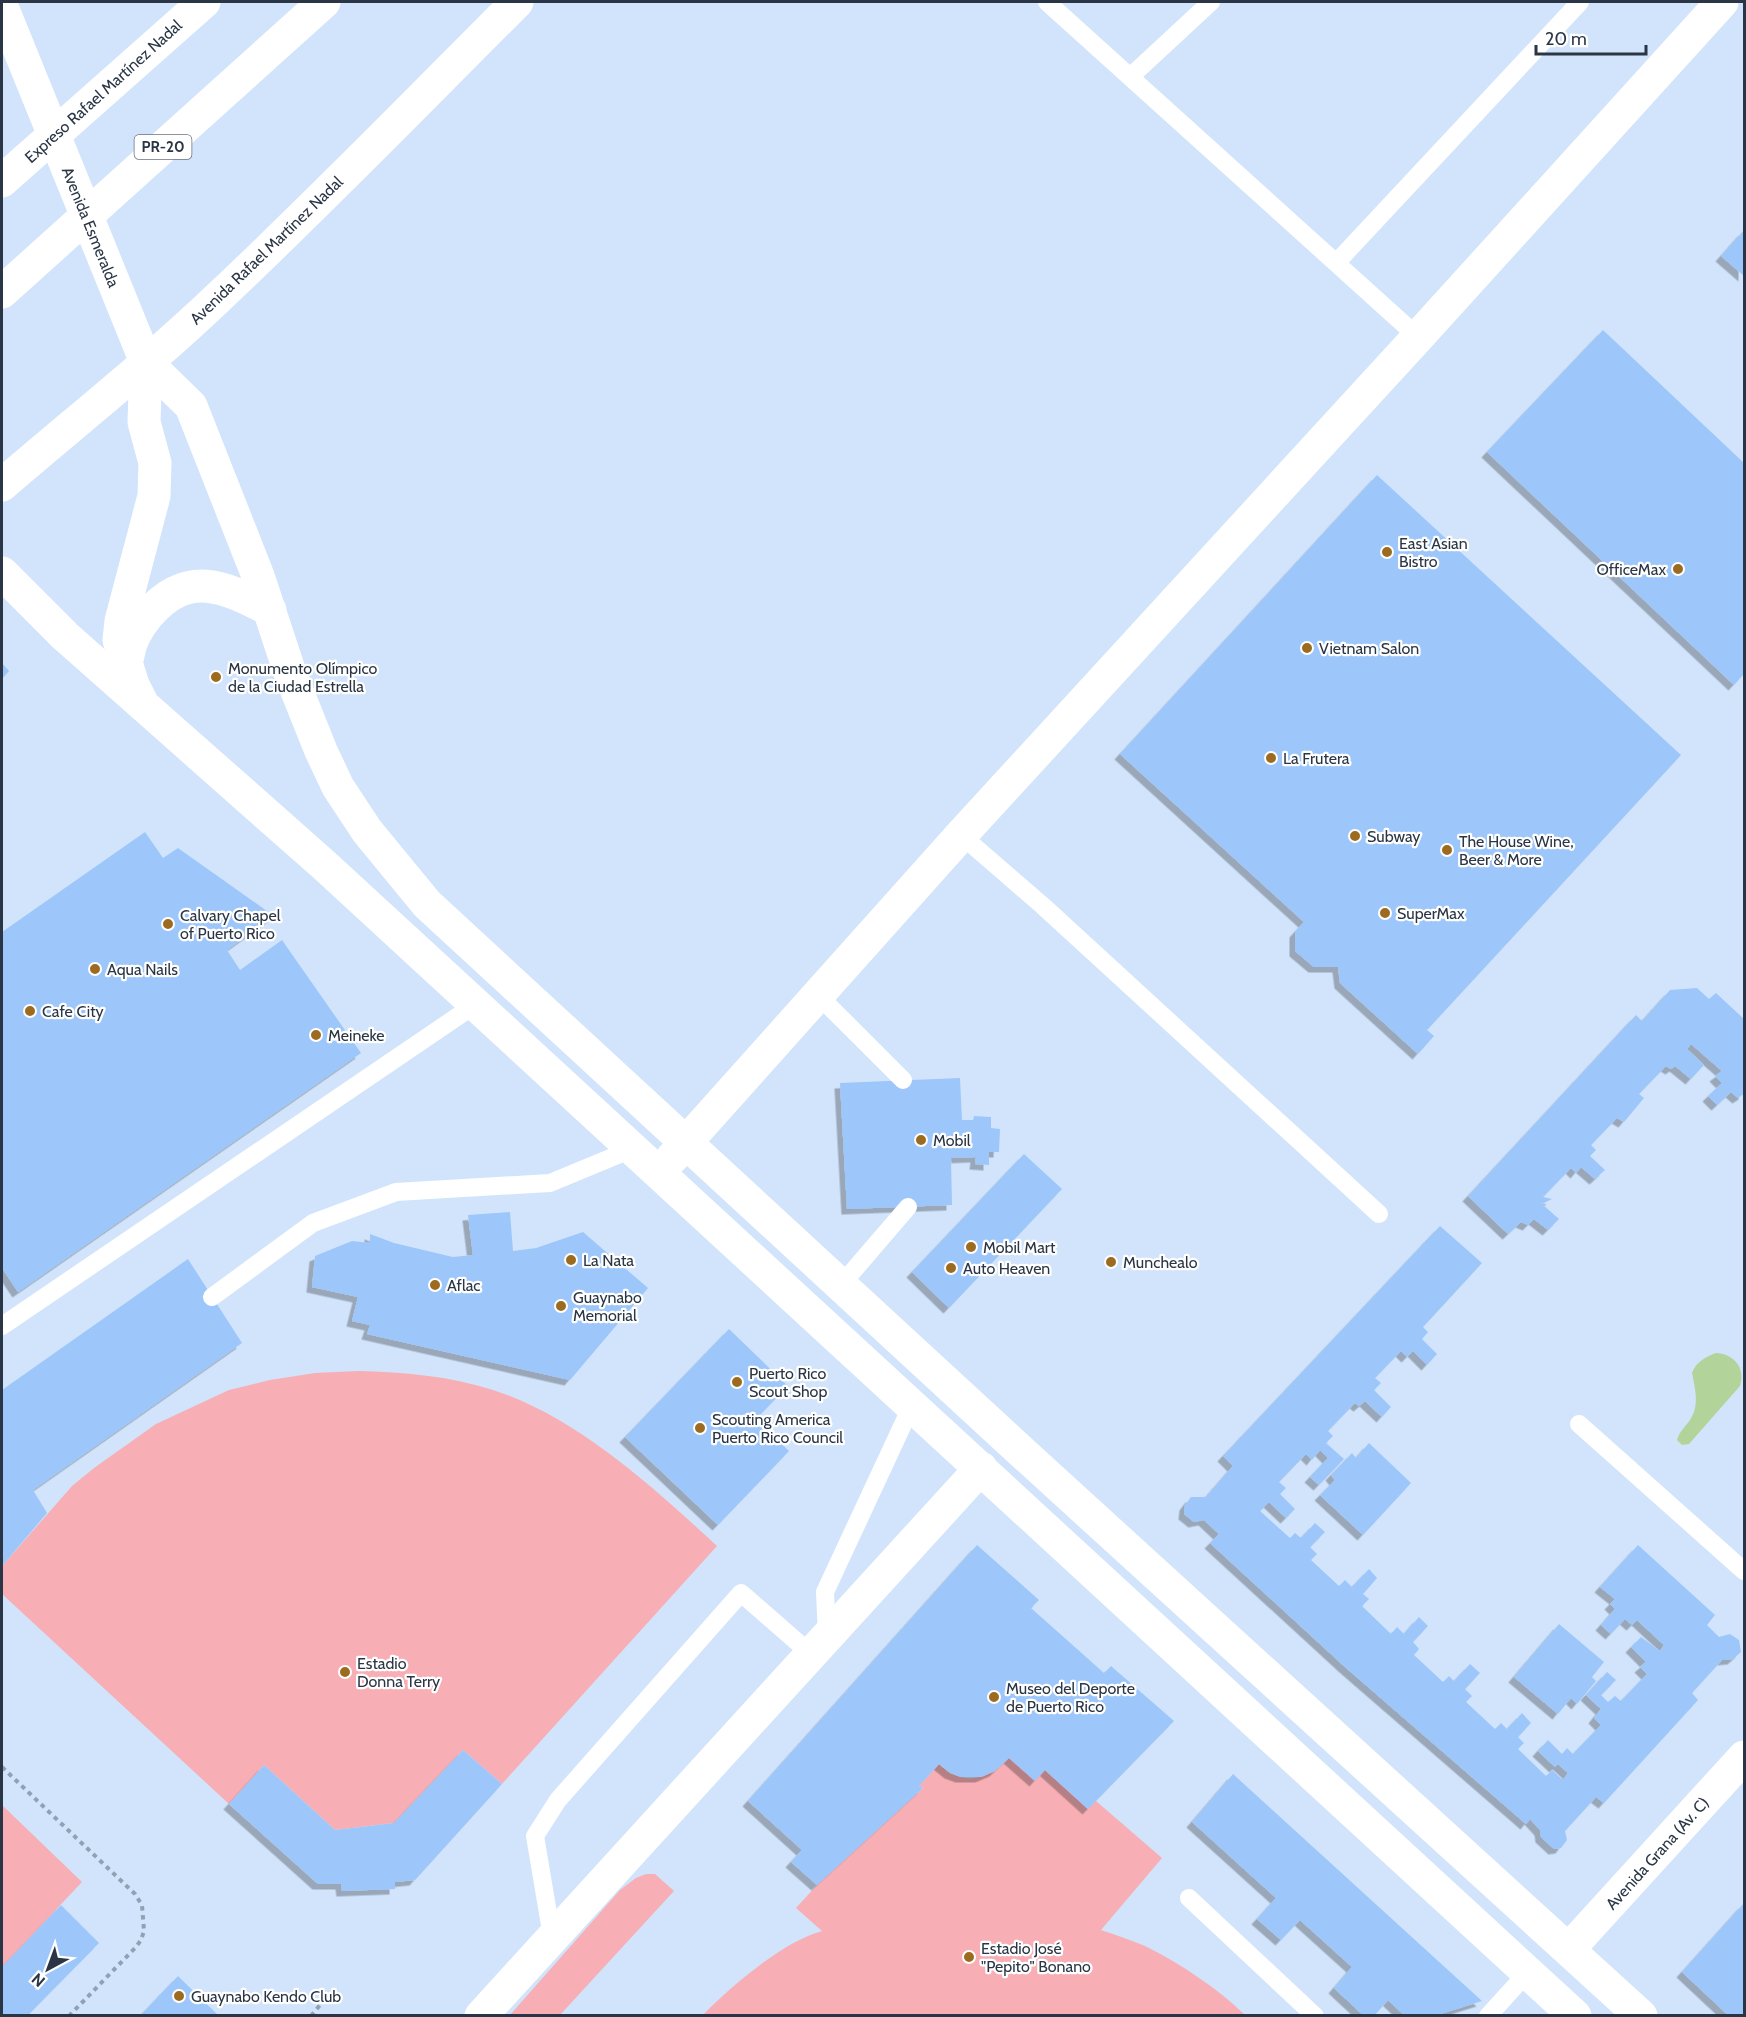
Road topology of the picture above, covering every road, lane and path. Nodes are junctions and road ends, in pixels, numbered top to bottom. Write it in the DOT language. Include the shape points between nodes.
graph roads {
  1 [pos="204,2"];
  2 [pos="324,2"];
  3 [pos="517,2"];
  4 [pos="1047,2"];
  5 [pos="1211,2"];
  6 [pos="1580,2"];
  7 [pos="1722,2"];
  8 [pos="5,16"];
  9 [pos="1130,77"];
  10 [pos="2,181"];
  11 [pos="1336,263"];
  12 [pos="2,292"];
  13 [pos="1418,337"];
  14 [pos="146,362"];
  15 [pos="2,484"];
  16 [pos="2,573"];
  17 [pos="270,610"];
  18 [pos="127,664"];
  19 [pos="143,705"];
  20 [pos="961,835"];
  21 [pos="818,995"];
  22 [pos="476,1004"];
  23 [pos="903,1080"];
  24 [pos="686,1142"];
  25 [pos="632,1149"];
  26 [pos="659,1173"];
  27 [pos="908,1207"];
  28 [pos="1378,1214"];
  29 [pos="841,1285"];
  30 [pos="212,1297"];
  31 [pos="2,1326"];
  32 [pos="912,1405"];
  33 [pos="1579,1424"];
  34 [pos="981,1468"];
  35 [pos="1744,1571"];
  36 [pos="819,1645"];
  37 [pos="1744,1757"];
  38 [pos="2,1767"];
  39 [pos="1189,1898"];
  40 [pos="552,1937"];
  41 [pos="1569,1949"];
  42 [pos="1528,1972"];
  43 [pos="330,1993"];
  44 [pos="69,2016"];
  45 [pos="310,2016"];
  46 [pos="481,2016"];
  47 [pos="1315,2016"];
  48 [pos="1488,2016"];
  49 [pos="1575,2016"];
  50 [pos="1641,2016"];
  1 -- 10 [label="main road, Expreso Rafael Martínez Nadal"];
  2 -- 12 [label="main road, PR-20"];
  3 -- 14 [label="main road, Avenida Rafael Martínez Nadal" via="228,289"];
  4 -- 9 [label="lane"];
  5 -- 9 [label="lane"];
  6 -- 11 [label="lane"];
  7 -- 13 [label="main road"];
  8 -- 14 [label="main road, Avenida Esmeralda"];
  9 -- 11 [label="lane"];
  11 -- 13 [label="lane"];
  13 -- 20 [label="main road"];
  14 -- 15 [label="main road, Avenida Rafael Martínez Nadal"];
  14 -- 17 [label="main road" via="191,406"];
  14 -- 18 [label="main road" via="144,422 155,463 154,496 121,621 119,640"];
  16 -- 19 [label="main road"];
  17 -- 18 [label="main road" via="222,588 183,588 169,594 145,618 134,635"];
  17 -- 24 [label="main road" via="321,751 338,787 367,831 426,904"];
  18 -- 19 [label="main road"];
  19 -- 22 [label="main road"];
  20 -- 21 [label="main road"];
  20 -- 28 [label="lane"];
  21 -- 23 [label="lane"];
  21 -- 24 [label="main road"];
  22 -- 25 [label="main road"];
  22 -- 31 [label="lane"];
  24 -- 26 [label="main road"];
  24 -- 29 [label="main road"];
  25 -- 26 [label="main road"];
  25 -- 30 [label="lane" via="550,1183 396,1192 313,1223"];
  26 -- 32 [label="main road"];
  27 -- 29 [label="lane"];
  29 -- 41 [label="main road"];
  32 -- 34 [label="main road"];
  32 -- 36 [label="lane" via="825,1592"];
  33 -- 35 [label="lane"];
  34 -- 36 [label="main road"];
  34 -- 42 [label="main road"];
  36 -- 40 [label="main road"];
  36 -- 40 [label="lane" via="741,1593 558,1800 535,1836"];
  37 -- 41 [label="main road, Avenida Grana (Av. C)"];
  38 -- 44 [label="path" via="142,1905 144,1931 136,1947"];
  39 -- 47 [label="lane"];
  40 -- 46 [label="main road"];
  41 -- 50 [label="main road"];
  42 -- 48 [label="lane"];
  42 -- 49 [label="main road"];
  43 -- 45 [label="path"];
}
